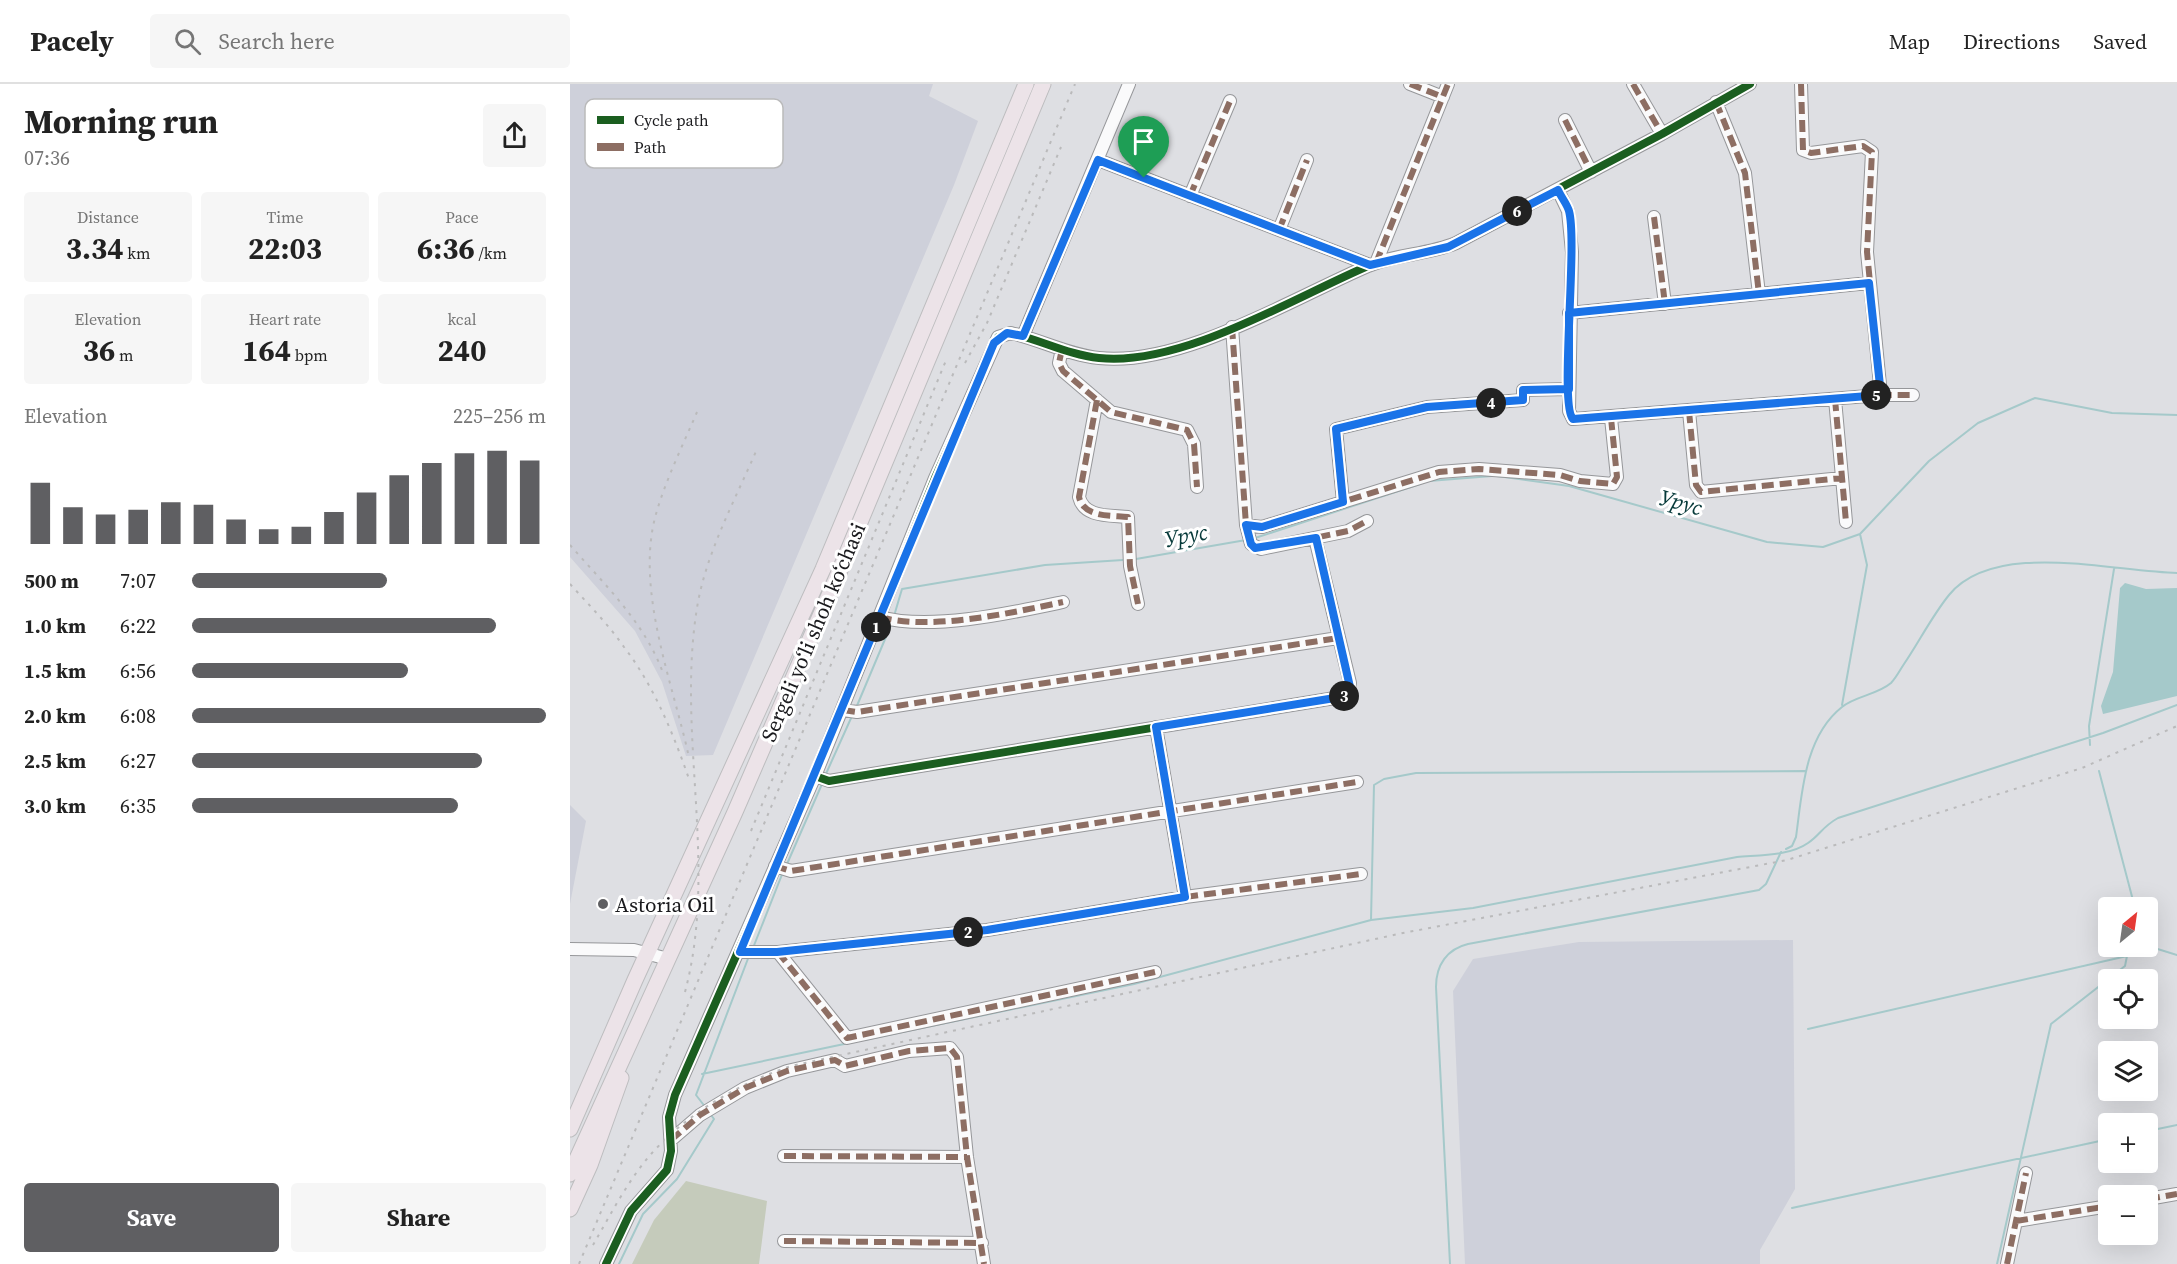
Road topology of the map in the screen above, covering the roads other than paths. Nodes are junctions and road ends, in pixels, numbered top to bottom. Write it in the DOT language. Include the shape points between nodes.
graph roads {
  1 [pos="1026,84"];
  2 [pos="1043,84"];
  3 [pos="1130,84"];
  4 [pos="1410,84"];
  5 [pos="1448,84"];
  6 [pos="1633,84"];
  7 [pos="1749,84"];
  8 [pos="1801,84"];
  9 [pos="1443,97"];
  10 [pos="1230,102"];
  11 [pos="1716,102"];
  12 [pos="1565,120"];
  13 [pos="1662,134"];
  14 [pos="1098,160"];
  15 [pos="1307,160"];
  16 [pos="1591,172"];
  17 [pos="1558,190"];
  18 [pos="1190,196"];
  19 [pos="1654,217"];
  20 [pos="1280,230"];
  21 [pos="1373,264"];
  22 [pos="1869,283"];
  23 [pos="1759,294"];
  24 [pos="1665,304"];
  25 [pos="1569,313"];
  26 [pos="1232,327"];
  27 [pos="1023,336"];
  28 [pos="1062,349"];
  29 [pos="1569,389"];
  30 [pos="1881,395"];
  31 [pos="1913,395"];
  32 [pos="1835,399"];
  33 [pos="1097,400"];
  34 [pos="1689,411"];
  35 [pos="1611,417"];
  36 [pos="1842,478"];
  37 [pos="1197,488"];
  38 [pos="1343,502"];
  39 [pos="1367,521"];
  40 [pos="1846,522"];
  41 [pos="1248,535"];
  42 [pos="1316,538"];
  43 [pos="1063,602"];
  44 [pos="1138,604"];
  45 [pos="888,619"];
  46 [pos="1338,638"];
  47 [pos="850,711"];
  48 [pos="1156,727"];
  49 [pos="815,776"];
  50 [pos="1357,782"];
  51 [pos="1170,810"];
  52 [pos="775,866"];
  53 [pos="1361,874"];
  54 [pos="1185,897"];
  55 [pos="570,949"];
  56 [pos="648,952"];
  57 [pos="777,952"];
  58 [pos="747,953"];
  59 [pos="668,959"];
  60 [pos="1155,972"];
  61 [pos="633,1038"];
  62 [pos="570,1129"];
  63 [pos="671,1140"];
  64 [pos="784,1156"];
  65 [pos="968,1157"];
  66 [pos="2026,1173"];
  67 [pos="570,1174"];
  68 [pos="2177,1194"];
  69 [pos="2158,1197"];
  70 [pos="2098,1208"];
  71 [pos="570,1209"];
  72 [pos="2016,1221"];
  73 [pos="784,1241"];
  74 [pos="982,1243"];
  75 [pos="606,1264"];
  76 [pos="984,1264"];
  77 [pos="2007,1264"];
  1 -- 56 [label="main road, Sergeli yo‘li shoh ko‘chasi" via="823,569"];
  2 -- 59 [label="main road, Sergeli yo‘li shoh ko‘chasi" via="840,570"];
  3 -- 14 [label="street"];
  4 -- 9 [label="street"];
  5 -- 9 [label="street"];
  6 -- 13 [label="street"];
  7 -- 11 [label="street"];
  8 -- 22 [label="street" via="1803,150 1811,153 1863,146 1872,152"];
  9 -- 21 [label="street"];
  10 -- 18 [label="street"];
  11 -- 13 [label="street"];
  11 -- 23 [label="street" via="1745,173"];
  12 -- 16 [label="street"];
  13 -- 16 [label="street"];
  14 -- 18 [label="street"];
  14 -- 27 [label="street"];
  15 -- 20 [label="street"];
  16 -- 17 [label="street"];
  17 -- 21 [label="street" via="1448,247"];
  17 -- 25 [label="street" via="1569,211"];
  18 -- 20 [label="street"];
  19 -- 24 [label="street"];
  20 -- 21 [label="street"];
  21 -- 26 [label="street"];
  22 -- 23 [label="street"];
  22 -- 30 [label="street"];
  23 -- 24 [label="street"];
  24 -- 25 [label="street"];
  25 -- 29 [label="street"];
  26 -- 28 [label="street" via="1178,348 1138,356 1099,358"];
  26 -- 41 [label="street"];
  27 -- 28 [label="street"];
  27 -- 45 [label="street" via="1007,333 994,343"];
  28 -- 33 [label="street" via="1059,363 1063,371"];
  29 -- 35 [label="street" via="1573,419"];
  29 -- 38 [label="street" via="1523,390 1523,400 1427,407 1336,429"];
  30 -- 31 [label="street"];
  30 -- 32 [label="street"];
  32 -- 34 [label="street"];
  32 -- 36 [label="street"];
  33 -- 37 [label="street" via="1111,412 1187,430 1194,444"];
  33 -- 44 [label="street" via="1080,504 1090,512 1128,517 1130,566"];
  34 -- 35 [label="street"];
  34 -- 36 [label="street" via="1696,485 1701,492"];
  35 -- 38 [label="street" via="1617,477 1613,484 1580,481 1560,474 1479,469 1438,472"];
  36 -- 40 [label="street"];
  38 -- 41 [label="street"];
  39 -- 42 [label="street" via="1348,531"];
  41 -- 42 [label="street" via="1255,548 1261,549"];
  42 -- 46 [label="street"];
  43 -- 45 [label="street" via="1003,615"];
  45 -- 47 [label="street"];
  46 -- 47 [label="street"];
  46 -- 48 [label="street" via="1350,683 1345,696"];
  47 -- 49 [label="street"];
  48 -- 49 [label="street" via="829,781"];
  48 -- 51 [label="street"];
  49 -- 52 [label="street"];
  50 -- 51 [label="street"];
  51 -- 52 [label="street" via="791,871"];
  51 -- 54 [label="street"];
  52 -- 58 [label="street"];
  53 -- 54 [label="street"];
  54 -- 57 [label="street" via="987,930"];
  55 -- 56 [label="street"];
  56 -- 59 [label="street"];
  56 -- 62 [label="main road, Sergeli yo‘li shoh ko‘chasi"];
  57 -- 58 [label="street"];
  57 -- 60 [label="street" via="847,1038"];
  58 -- 63 [label="street" via="672,1104"];
  59 -- 61 [label="main road, Sergeli yo‘li shoh ko‘chasi"];
  61 -- 67 [label="main road, Sergeli yo‘li shoh ko‘chasi"];
  61 -- 71 [label="main road" via="605,1125"];
  63 -- 65 [label="street" via="717,1103 787,1071 835,1060 845,1066 946,1047 956,1053"];
  63 -- 75 [label="street" via="665,1174 631,1210"];
  64 -- 65 [label="street"];
  65 -- 74 [label="street"];
  66 -- 72 [label="street"];
  68 -- 69 [label="street"];
  70 -- 72 [label="street"];
  72 -- 77 [label="street"];
  73 -- 74 [label="street"];
  74 -- 76 [label="street"];
}
